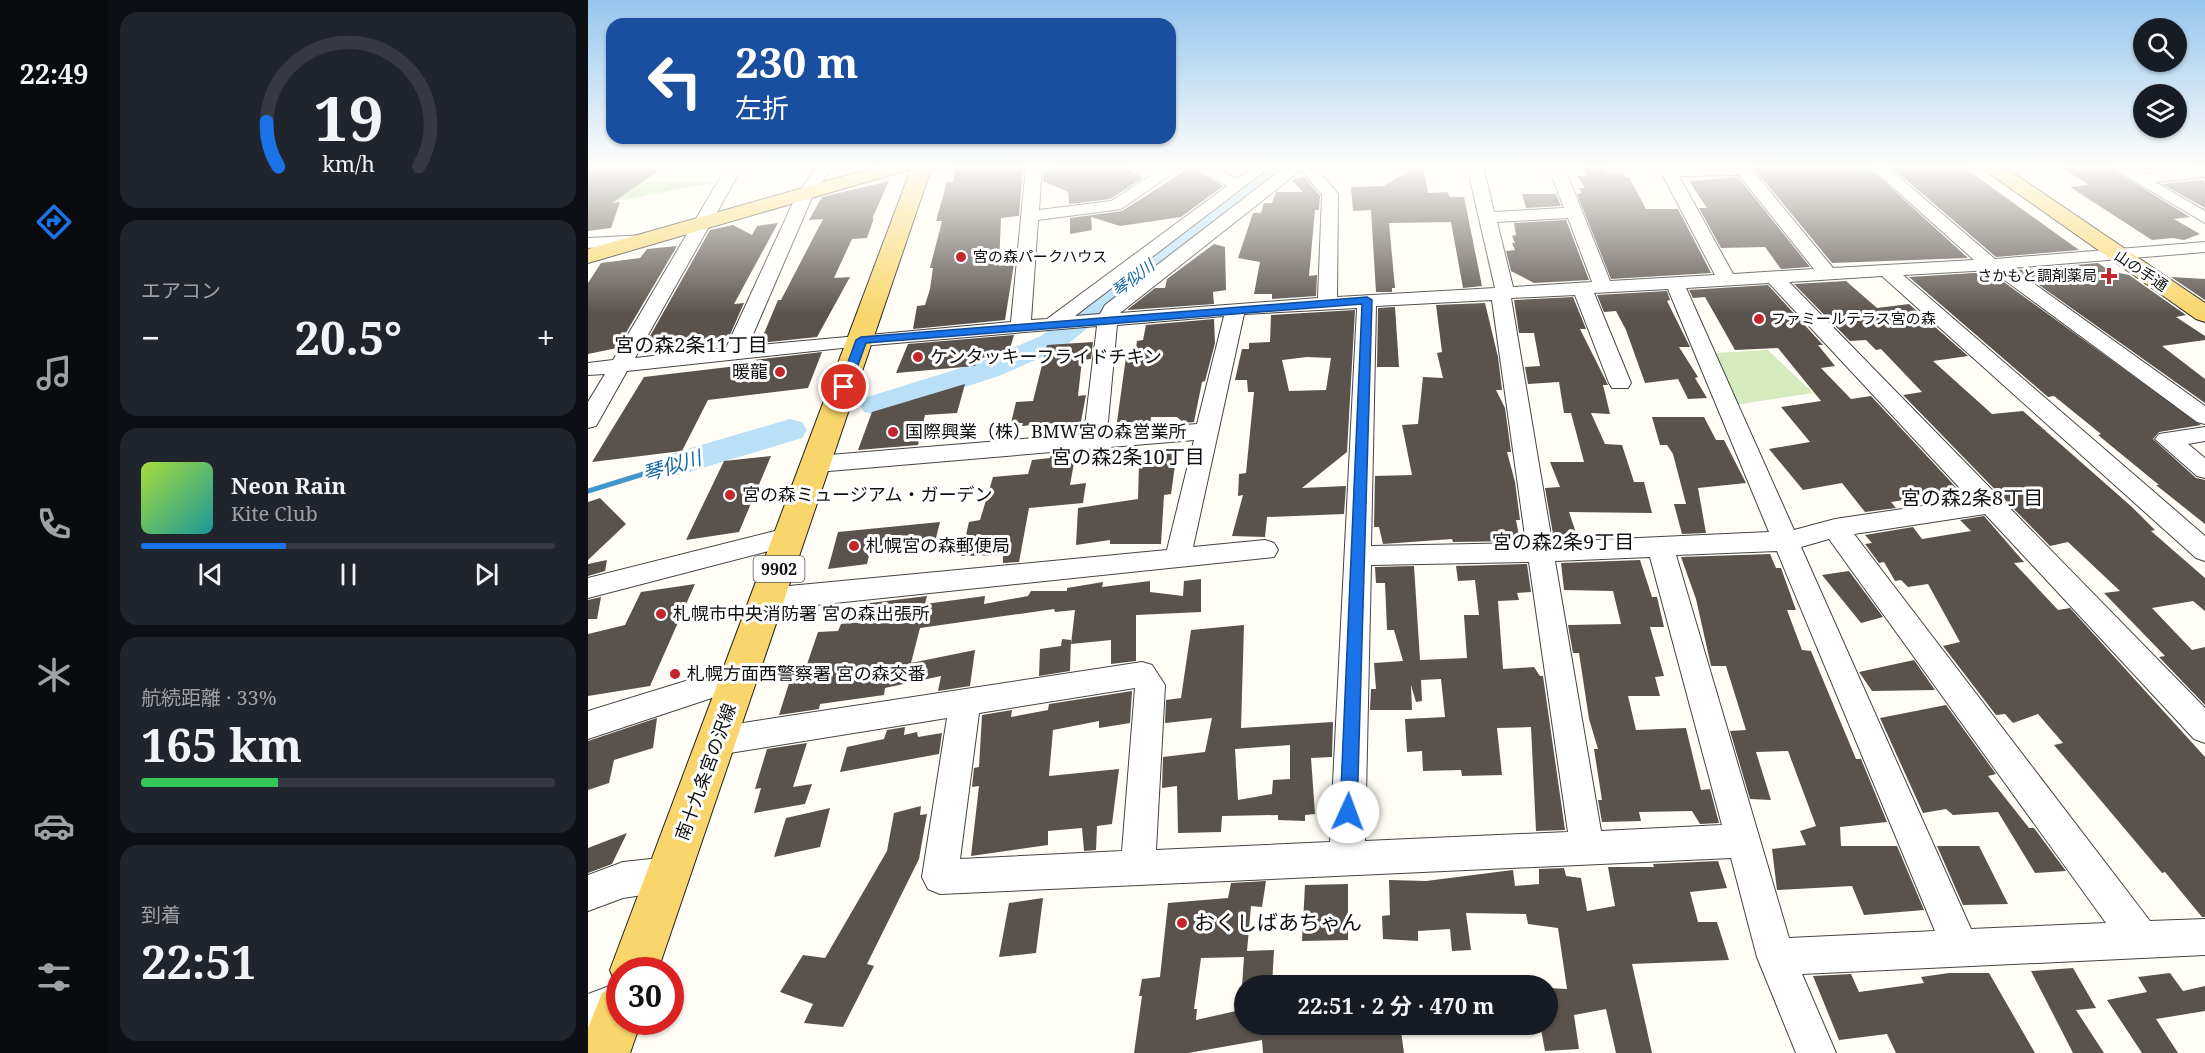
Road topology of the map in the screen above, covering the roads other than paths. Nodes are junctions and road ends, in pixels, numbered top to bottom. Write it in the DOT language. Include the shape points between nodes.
graph roads {
  1 [pos="705,215"];
  2 [pos="731,215"];
  3 [pos="796,215"];
  4 [pos="905,215"];
  5 [pos="1038,215"];
  6 [pos="1201,215"];
  7 [pos="1241,215"];
  8 [pos="1329,215"];
  9 [pos="1526,215"];
  10 [pos="1574,215"];
  11 [pos="1692,215"];
  12 [pos="1780,215"];
  13 [pos="1935,215"];
  14 [pos="2059,215"];
  15 [pos="1031,216"];
  16 [pos="1486,217"];
  17 [pos="700,224"];
  18 [pos="646,240"];
  19 [pos="588,243"];
  20 [pos="2205,247"];
  21 [pos="588,256"];
  22 [pos="2117,256"];
  23 [pos="1993,264"];
  24 [pos="1886,270"];
  25 [pos="1827,273"];
  26 [pos="1773,276"];
  27 [pos="1726,279"];
  28 [pos="1674,282"];
  29 [pos="1603,286"];
  30 [pos="1582,288"];
  31 [pos="1503,292"];
  32 [pos="1367,300"];
  33 [pos="1327,302"];
  34 [pos="1235,309"];
  35 [pos="2205,314"];
  36 [pos="1101,320"];
  37 [pos="1059,324"];
  38 [pos="1020,327"];
  39 [pos="861,340"];
  40 [pos="735,352"];
  41 [pos="619,364"];
  42 [pos="588,369"];
  43 [pos="1620,383"];
  44 [pos="2205,417"];
  45 [pos="588,421"];
  46 [pos="1207,431"];
  47 [pos="2205,434"];
  48 [pos="1095,441"];
  49 [pos="817,464"];
  50 [pos="2205,470"];
  51 [pos="1992,504"];
  52 [pos="1835,528"];
  53 [pos="791,536"];
  54 [pos="1787,541"];
  55 [pos="1660,546"];
  56 [pos="1266,550"];
  57 [pos="2205,551"];
  58 [pos="1539,552"];
  59 [pos="1357,556"];
  60 [pos="1178,558"];
  61 [pos="588,588"];
  62 [pos="768,599"];
  63 [pos="741,676"];
  64 [pos="965,700"];
  65 [pos="588,725"];
  66 [pos="2205,729"];
  67 [pos="717,741"];
  68 [pos="1743,841"];
  69 [pos="1587,848"];
  70 [pos="1347,858"];
  71 [pos="1138,867"];
  72 [pos="669,874"];
  73 [pos="588,893"];
  74 [pos="2205,937"];
  75 [pos="2141,940"];
  76 [pos="1961,948"];
  77 [pos="639,957"];
  78 [pos="1776,957"];
  79 [pos="606,1007"];
  80 [pos="588,1014"];
  81 [pos="611,1035"];
  82 [pos="604,1053"];
  83 [pos="1816,1053"];
  1 -- 17 [label="street"];
  2 -- 17 [label="main road"];
  3 -- 40 [label="street"];
  4 -- 39 [label="main road, 南十九条宮の沢線 / 9902"];
  5 -- 15 [label="street"];
  6 -- 37 [label="street"];
  7 -- 36 [label="street"];
  8 -- 33 [label="street"];
  9 -- 16 [label="street"];
  10 -- 29 [label="street"];
  11 -- 27 [label="street"];
  12 -- 25 [label="street"];
  13 -- 23 [label="street"];
  14 -- 22 [label="main road, 山の手通"];
  15 -- 38 [label="street"];
  16 -- 31 [label="street"];
  17 -- 18 [label="main road"];
  17 -- 41 [label="street"];
  18 -- 19 [label="street"];
  18 -- 21 [label="main road"];
  20 -- 22 [label="street"];
  22 -- 23 [label="street"];
  22 -- 35 [label="main road, 山の手通"];
  23 -- 24 [label="street"];
  23 -- 44 [label="street"];
  24 -- 25 [label="street"];
  24 -- 57 [label="street"];
  25 -- 26 [label="street"];
  26 -- 27 [label="street"];
  26 -- 51 [label="street"];
  27 -- 28 [label="street"];
  28 -- 29 [label="street"];
  28 -- 54 [label="street"];
  29 -- 30 [label="street"];
  30 -- 31 [label="street"];
  30 -- 43 [label="street"];
  31 -- 32 [label="street"];
  31 -- 58 [label="street"];
  32 -- 33 [label="street"];
  32 -- 59 [label="street"];
  33 -- 34 [label="street"];
  34 -- 36 [label="street"];
  34 -- 46 [label="street"];
  36 -- 37 [label="street"];
  36 -- 48 [label="street"];
  37 -- 38 [label="street"];
  38 -- 39 [label="street"];
  39 -- 40 [label="street"];
  39 -- 49 [label="main road, 南十九条宮の沢線 / 9902"];
  40 -- 41 [label="street"];
  41 -- 42 [label="street"];
  41 -- 45 [label="street"];
  46 -- 48 [label="street"];
  46 -- 60 [label="street"];
  47 -- 50 [label="street" via="2168,439"];
  48 -- 49 [label="street"];
  49 -- 53 [label="main road, 南十九条宮の沢線 / 9902"];
  51 -- 52 [label="street"];
  51 -- 66 [label="street"];
  52 -- 54 [label="street"];
  52 -- 75 [label="street"];
  53 -- 61 [label="street"];
  53 -- 62 [label="main road, 南十九条宮の沢線 / 9902"];
  54 -- 55 [label="street"];
  54 -- 76 [label="street"];
  55 -- 58 [label="street"];
  55 -- 68 [label="street"];
  56 -- 60 [label="street"];
  58 -- 59 [label="street"];
  58 -- 69 [label="street"];
  59 -- 70 [label="street"];
  60 -- 62 [label="street"];
  62 -- 63 [label="main road, 南十九条宮の沢線 / 9902"];
  63 -- 65 [label="street"];
  63 -- 67 [label="main road, 南十九条宮の沢線 / 9902"];
  64 -- 67 [label="street"];
  64 -- 71 [label="street" via="1142,674 1150,685"];
  64 -- 71 [label="street" via="940,877"];
  67 -- 72 [label="main road, 南十九条宮の沢線 / 9902"];
  68 -- 69 [label="street"];
  68 -- 78 [label="street"];
  69 -- 70 [label="street"];
  70 -- 71 [label="street"];
  72 -- 73 [label="street" via="623,880"];
  72 -- 77 [label="main road, 南十九条宮の沢線 / 9902"];
  74 -- 75 [label="street"];
  75 -- 76 [label="street"];
  76 -- 78 [label="street"];
  78 -- 83 [label="street"];
  79 -- 80 [label="street"];
  81 -- 82 [label="main road"];
}
